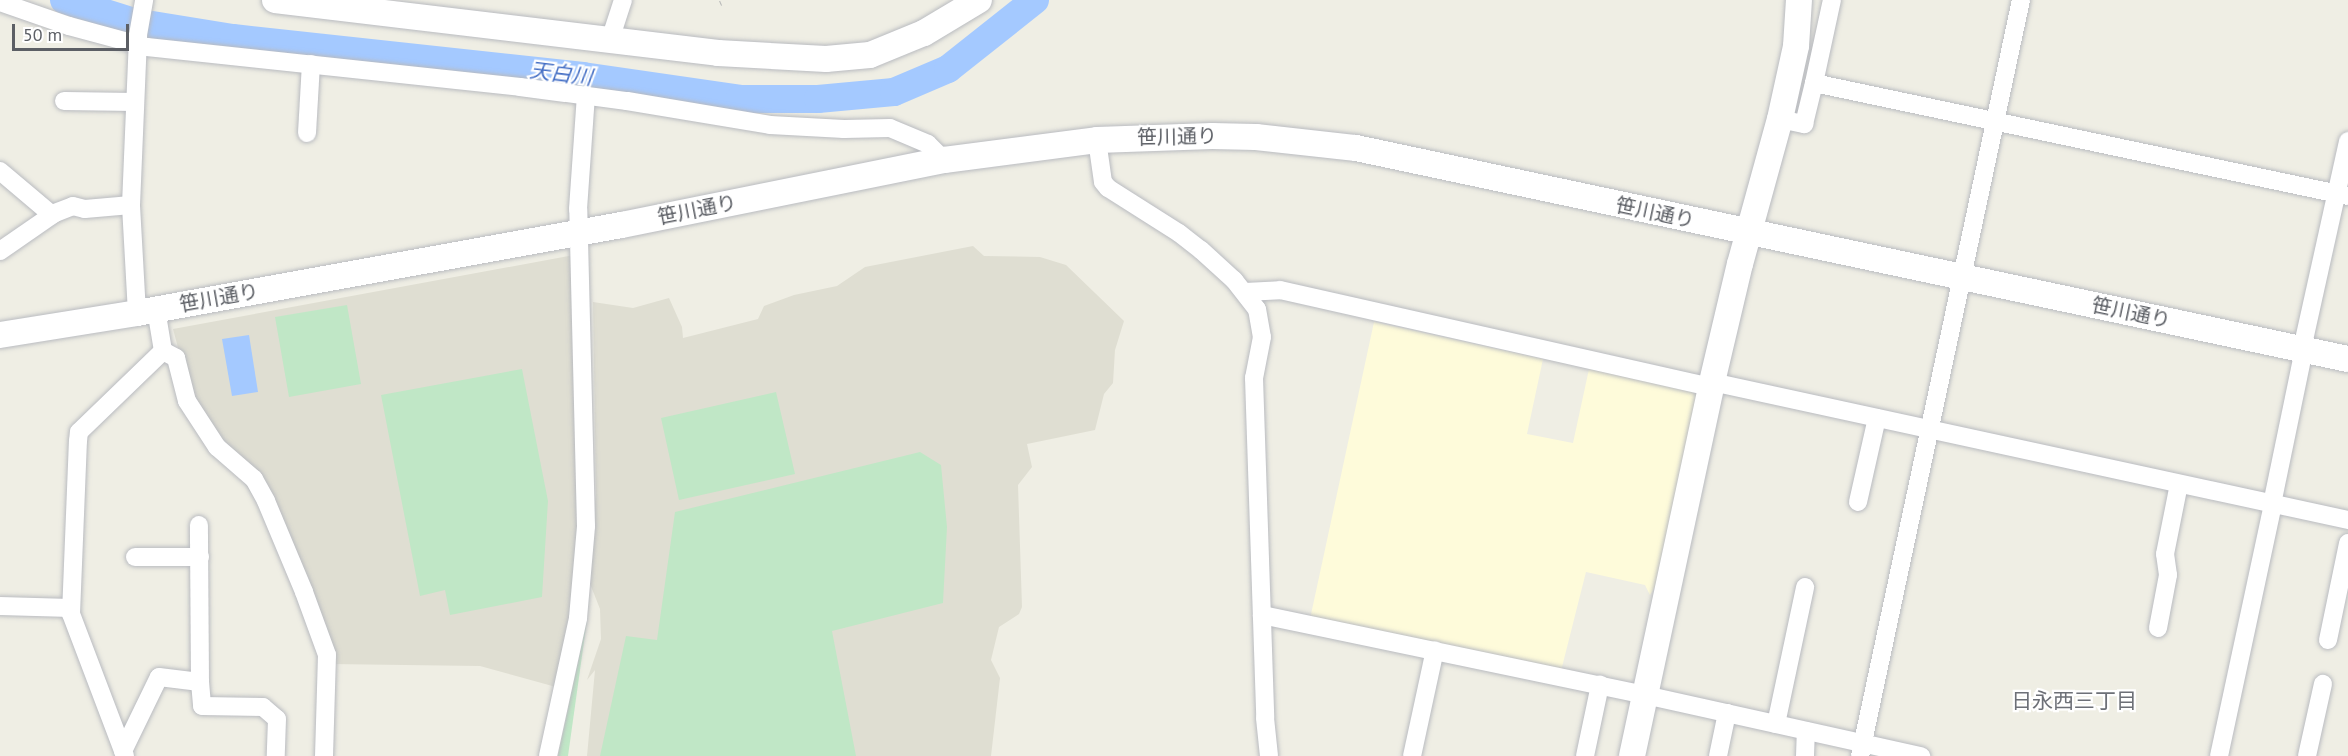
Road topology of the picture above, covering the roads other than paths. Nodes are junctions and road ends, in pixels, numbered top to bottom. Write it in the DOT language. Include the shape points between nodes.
graph roads {
  1 [pos="144,0"];
  2 [pos="275,0"];
  3 [pos="623,0"];
  4 [pos="979,0"];
  5 [pos="1799,0"];
  6 [pos="1832,0"];
  7 [pos="2021,0"];
  8 [pos="0,2"];
  9 [pos="412,8"];
  10 [pos="138,40"];
  11 [pos="610,40"];
  12 [pos="311,64"];
  13 [pos="1814,83"];
  14 [pos="586,96"];
  15 [pos="64,101"];
  16 [pos="135,102"];
  17 [pos="1780,119"];
  18 [pos="1995,122"];
  19 [pos="307,133"];
  20 [pos="1097,140"];
  21 [pos="2348,141"];
  22 [pos="944,160"];
  23 [pos="0,171"];
  24 [pos="2342,195"];
  25 [pos="131,205"];
  26 [pos="52,215"];
  27 [pos="580,232"];
  28 [pos="1750,232"];
  29 [pos="0,251"];
  30 [pos="1962,278"];
  31 [pos="1245,292"];
  32 [pos="147,311"];
  33 [pos="0,335"];
  34 [pos="2303,350"];
  35 [pos="163,351"];
  36 [pos="2348,359"];
  37 [pos="1711,385"];
  38 [pos="1877,418"];
  39 [pos="1929,429"];
  40 [pos="2179,484"];
  41 [pos="1858,502"];
  42 [pos="2272,504"];
  43 [pos="2348,520"];
  44 [pos="199,525"];
  45 [pos="2348,543"];
  46 [pos="135,557"];
  47 [pos="200,557"];
  48 [pos="1805,587"];
  49 [pos="0,606"];
  50 [pos="70,608"];
  51 [pos="1262,615"];
  52 [pos="2158,628"];
  53 [pos="2328,640"];
  54 [pos="1435,650"];
  55 [pos="200,682"];
  56 [pos="2323,684"];
  57 [pos="1600,685"];
  58 [pos="1645,695"];
  59 [pos="1727,713"];
  60 [pos="1776,724"];
  61 [pos="1806,731"];
  62 [pos="1862,750"];
  63 [pos="124,753"];
  64 [pos="276,756"];
  65 [pos="324,756"];
  66 [pos="549,756"];
  67 [pos="1269,756"];
  68 [pos="1412,756"];
  69 [pos="1586,756"];
  70 [pos="1632,756"];
  71 [pos="1718,756"];
  72 [pos="1805,756"];
  73 [pos="1921,756"];
  74 [pos="2220,756"];
  75 [pos="2307,756"];
  1 -- 10 [label="street"];
  2 -- 9 [label="street"];
  3 -- 11 [label="street"];
  4 -- 11 [label="street" via="924,33 870,55 826,59 718,53"];
  5 -- 17 [label="street" via="1796,46"];
  6 -- 13 [label="street"];
  7 -- 18 [label="street"];
  8 -- 10 [label="street" via="69,26"];
  9 -- 11 [label="street"];
  10 -- 12 [label="street" via="240,59"];
  10 -- 16 [label="street"];
  12 -- 14 [label="street"];
  12 -- 19 [label="street"];
  13 -- 17 [label="street" via="1804,124"];
  13 -- 18 [label="street"];
  14 -- 22 [label="street" via="770,125 890,128 928,144"];
  14 -- 27 [label="street" via="578,209"];
  15 -- 16 [label="street"];
  16 -- 25 [label="street"];
  17 -- 28 [label="street"];
  18 -- 24 [label="street"];
  18 -- 30 [label="street"];
  20 -- 22 [label="street, 笹川通り"];
  20 -- 28 [label="street, 笹川通り" via="1148,136 1256,137 1356,148"];
  20 -- 31 [label="street" via="1103,182 1108,188 1179,233"];
  21 -- 24 [label="street"];
  22 -- 27 [label="street, 笹川通り"];
  23 -- 26 [label="street"];
  24 -- 34 [label="street"];
  25 -- 26 [label="street" via="85,209 73,206"];
  25 -- 32 [label="street"];
  26 -- 29 [label="street"];
  27 -- 32 [label="street, 笹川通り"];
  27 -- 66 [label="street" via="586,526 578,618"];
  28 -- 30 [label="street, 笹川通り"];
  28 -- 37 [label="street"];
  30 -- 34 [label="street, 笹川通り"];
  30 -- 39 [label="street"];
  31 -- 37 [label="street" via="1280,290"];
  31 -- 51 [label="street" via="1257,309 1262,337 1254,378"];
  32 -- 33 [label="street, 笹川通り"];
  32 -- 35 [label="street"];
  34 -- 36 [label="street, 笹川通り"];
  34 -- 42 [label="street"];
  35 -- 50 [label="street" via="79,432"];
  35 -- 65 [label="street" via="176,358 187,401 217,447 254,479 304,591 327,655"];
  37 -- 38 [label="street"];
  37 -- 58 [label="street"];
  38 -- 39 [label="street"];
  38 -- 41 [label="street"];
  39 -- 40 [label="street"];
  39 -- 62 [label="street"];
  40 -- 42 [label="street"];
  40 -- 52 [label="street" via="2165,554 2168,575"];
  42 -- 43 [label="street"];
  42 -- 74 [label="street"];
  44 -- 47 [label="street"];
  45 -- 53 [label="street"];
  46 -- 47 [label="street"];
  47 -- 55 [label="street"];
  48 -- 60 [label="street"];
  49 -- 50 [label="street"];
  50 -- 63 [label="street"];
  51 -- 54 [label="street"];
  51 -- 67 [label="street"];
  54 -- 57 [label="street"];
  54 -- 68 [label="street"];
  55 -- 63 [label="street" via="159,677"];
  55 -- 64 [label="street" via="202,706 264,706 277,720"];
  56 -- 75 [label="street"];
  57 -- 58 [label="street"];
  57 -- 69 [label="street"];
  58 -- 59 [label="street"];
  58 -- 70 [label="street"];
  59 -- 60 [label="street"];
  59 -- 71 [label="street"];
  60 -- 61 [label="street"];
  61 -- 62 [label="street"];
  61 -- 72 [label="street"];
  62 -- 73 [label="street"];
}
